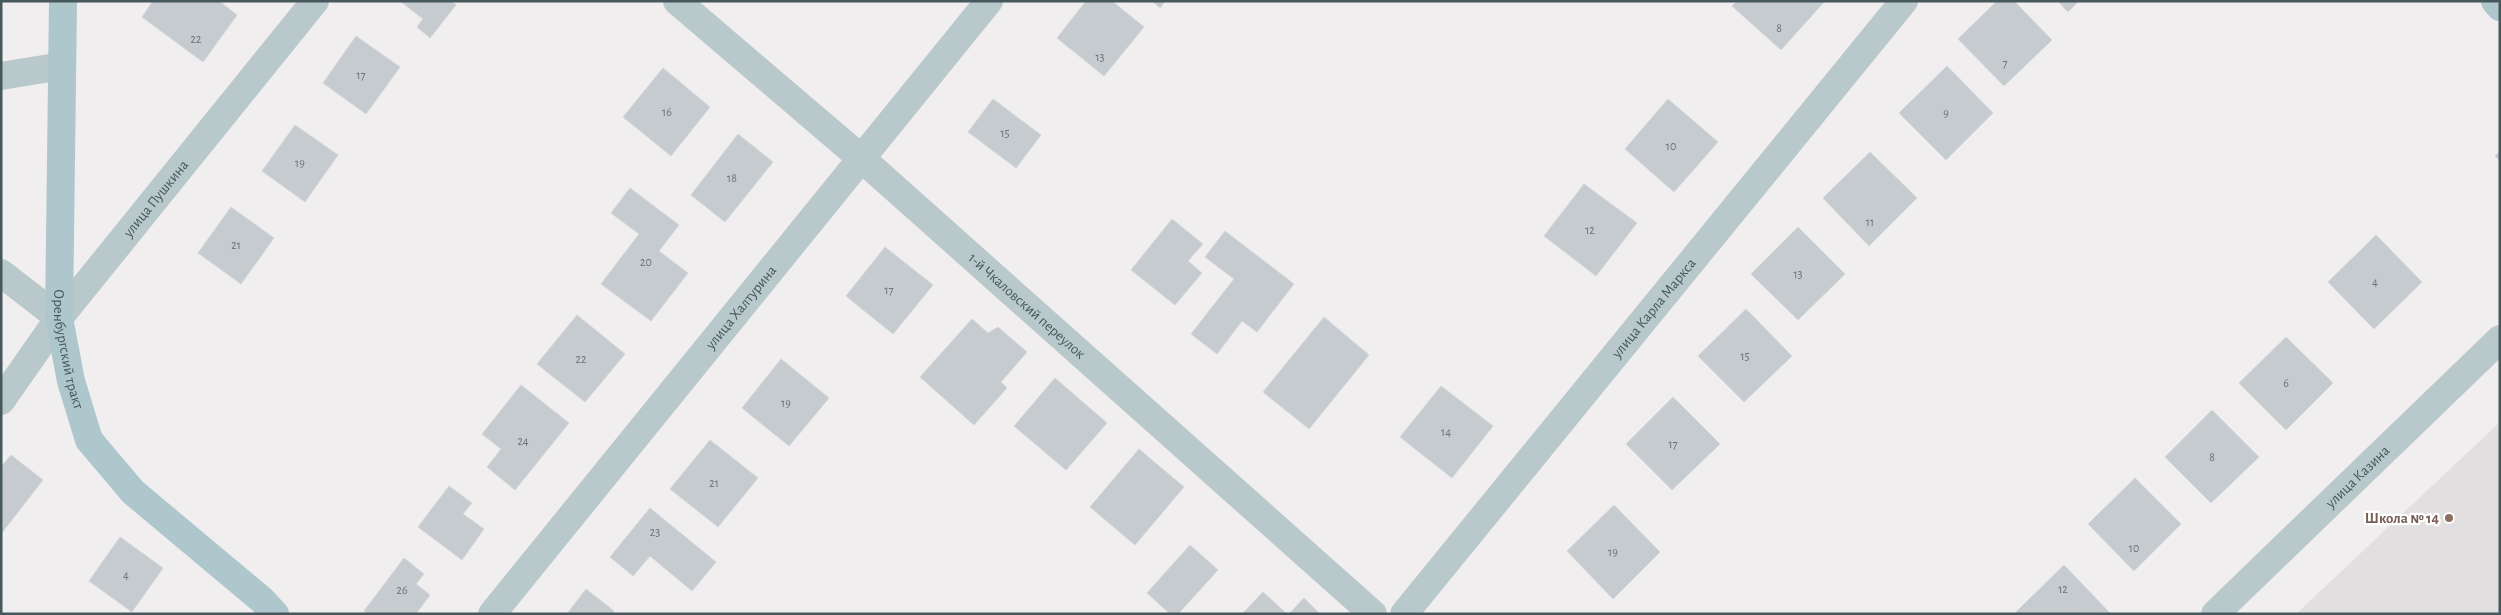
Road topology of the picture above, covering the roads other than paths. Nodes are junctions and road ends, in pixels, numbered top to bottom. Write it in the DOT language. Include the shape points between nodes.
graph roads {
  1 [pos="63,1"];
  2 [pos="316,1"];
  3 [pos="676,1"];
  4 [pos="988,1"];
  5 [pos="1904,1"];
  6 [pos="2495,1"];
  7 [pos="2500,7"];
  8 [pos="62,66"];
  9 [pos="1,76"];
  10 [pos="862,159"];
  11 [pos="1,273"];
  12 [pos="59,318"];
  13 [pos="2500,339"];
  14 [pos="1,401"];
  15 [pos="275,614"];
  16 [pos="492,614"];
  17 [pos="1374,614"];
  18 [pos="1404,614"];
  19 [pos="2215,614"];
  1 -- 8 [label="main road, Оренбургский тракт"];
  2 -- 12 [label="street, улица Пушкина"];
  3 -- 10 [label="street, 1-й Чкаловский переулок"];
  4 -- 10 [label="street, улица Халтурина"];
  5 -- 18 [label="street, улица Карла Маркса"];
  6 -- 7 [label="main road"];
  8 -- 9 [label="street"];
  8 -- 12 [label="main road, Оренбургский тракт"];
  10 -- 16 [label="street, улица Халтурина"];
  10 -- 17 [label="street, 1-й Чкаловский переулок"];
  11 -- 12 [label="street"];
  12 -- 14 [label="street, улица Пушкина"];
  12 -- 15 [label="main road, Оренбургский тракт" via="71,381 89,440 133,492"];
  13 -- 19 [label="street, улица Казина"];
}
